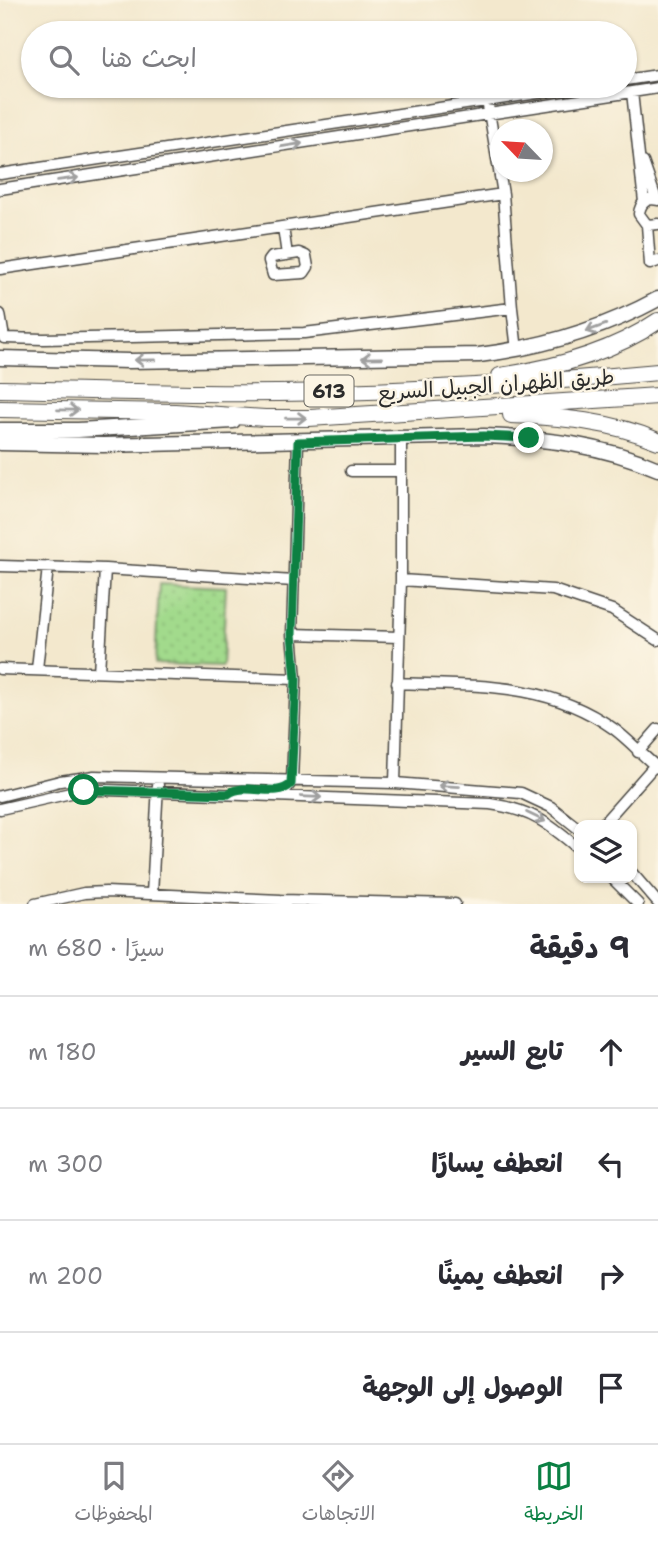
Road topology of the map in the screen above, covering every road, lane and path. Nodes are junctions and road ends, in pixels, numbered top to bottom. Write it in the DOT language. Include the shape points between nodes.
graph roads {
  1 [pos="658,75"];
  2 [pos="637,78"];
  3 [pos="658,88"];
  4 [pos="637,91"];
  5 [pos="501,98"];
  6 [pos="593,98"];
  7 [pos="633,98"];
  8 [pos="487,100"];
  9 [pos="489,114"];
  10 [pos="639,149"];
  11 [pos="0,174"];
  12 [pos="0,190"];
  13 [pos="503,194"];
  14 [pos="657,200"];
  15 [pos="643,202"];
  16 [pos="283,227"];
  17 [pos="655,228"];
  18 [pos="287,255"];
  19 [pos="658,261"];
  20 [pos="0,269"];
  21 [pos="658,299"];
  22 [pos="512,308"];
  23 [pos="0,314"];
  24 [pos="658,321"];
  25 [pos="517,350"];
  26 [pos="0,358"];
  27 [pos="658,372"];
  28 [pos="0,389"];
  29 [pos="400,390"];
  30 [pos="658,396"];
  31 [pos="0,409"];
  32 [pos="414,412"];
  33 [pos="265,418"];
  34 [pos="0,430"];
  35 [pos="401,439"];
  36 [pos="658,441"];
  37 [pos="298,442"];
  38 [pos="0,443"];
  39 [pos="658,469"];
  40 [pos="351,471"];
  41 [pos="400,471"];
  42 [pos="0,566"];
  43 [pos="48,567"];
  44 [pos="105,569"];
  45 [pos="401,580"];
  46 [pos="294,581"];
  47 [pos="292,634"];
  48 [pos="399,637"];
  49 [pos="658,640"];
  50 [pos="0,668"];
  51 [pos="37,669"];
  52 [pos="99,672"];
  53 [pos="296,679"];
  54 [pos="397,683"];
  55 [pos="658,729"];
  56 [pos="638,752"];
  57 [pos="656,766"];
  58 [pos="188,778"];
  59 [pos="292,781"];
  60 [pos="395,783"];
  61 [pos="156,792"];
  62 [pos="228,794"];
  63 [pos="0,796"];
  64 [pos="0,809"];
  65 [pos="607,820"];
  66 [pos="574,825"];
  67 [pos="574,845"];
  68 [pos="637,879"];
  69 [pos="617,883"];
  70 [pos="152,894"];
  71 [pos="167,900"];
  72 [pos="281,902"];
  73 [pos="428,903"];
  74 [pos="658,903"];
  75 [pos="35,904"];
  76 [pos="455,904"];
  77 [pos="638,904"];
  1 -- 2 [label="street"];
  3 -- 4 [label="street"];
  5 -- 8 [label="street"];
  6 -- 9 [label="street"];
  7 -- 10 [label="street"];
  8 -- 9 [label="street"];
  8 -- 11 [label="street"];
  12 -- 9 [label="street, one-way"];
  9 -- 13 [label="street"];
  10 -- 14 [label="street"];
  10 -- 15 [label="street"];
  13 -- 16 [label="street"];
  13 -- 22 [label="street"];
  14 -- 15 [label="street"];
  15 -- 17 [label="street" via="639,214"];
  16 -- 18 [label="street"];
  16 -- 20 [label="street"];
  17 -- 19 [label="street" via="650,264"];
  21 -- 25 [label="main road, one-way" via="601,327"];
  22 -- 23 [label="street" via="304,333 44,338 4,338"];
  22 -- 25 [label="street"];
  24 -- 29 [label="highway" via="594,354 555,365"];
  25 -- 26 [label="main road, one-way" via="316,359"];
  27 -- 29 [label="highway, طريق الظهران الجبيل السريع / 613"];
  28 -- 29 [label="highway, طريق الظهران الجبيل السريع / 613"];
  30 -- 32 [label="highway, طريق الظهران الجبيل السريع / 613"];
  31 -- 33 [label="highway, طريق الظهران الجبيل السريع / 613, one-way"];
  33 -- 32 [label="highway, طريق الظهران الجبيل السريع / 613, one-way"];
  32 -- 36 [label="highway" via="573,418"];
  33 -- 34 [label="main road" via="167,426"];
  35 -- 37 [label="main road"];
  35 -- 39 [label="main road" via="529,438 582,445"];
  35 -- 41 [label="street"];
  37 -- 38 [label="main road"];
  37 -- 46 [label="street"];
  40 -- 41 [label="street"];
  41 -- 45 [label="street"];
  42 -- 43 [label="street"];
  43 -- 44 [label="street"];
  43 -- 51 [label="street"];
  44 -- 46 [label="street"];
  44 -- 52 [label="street"];
  45 -- 48 [label="street"];
  45 -- 49 [label="street" via="553,590 612,610"];
  46 -- 47 [label="street"];
  47 -- 48 [label="street"];
  47 -- 53 [label="street"];
  48 -- 54 [label="street"];
  50 -- 51 [label="street"];
  51 -- 52 [label="street"];
  52 -- 53 [label="street"];
  53 -- 59 [label="street"];
  54 -- 56 [label="street" via="516,688 561,700 614,729"];
  54 -- 60 [label="street"];
  55 -- 56 [label="street"];
  56 -- 57 [label="street"];
  57 -- 65 [label="street"];
  58 -- 59 [label="street"];
  58 -- 61 [label="street" via="162,782"];
  58 -- 63 [label="street" via="94,776"];
  59 -- 60 [label="street"];
  59 -- 62 [label="street" via="284,789 239,789"];
  66 -- 60 [label="street, one-way" via="551,807 521,793"];
  61 -- 62 [label="street"];
  61 -- 64 [label="street" via="84,790"];
  61 -- 70 [label="street"];
  62 -- 67 [label="street, one-way" via="513,807 542,819"];
  68 -- 74 [label="street"];
  69 -- 77 [label="street"];
  70 -- 71 [label="street"];
  70 -- 75 [label="street" via="84,893"];
  71 -- 72 [label="street"];
  72 -- 73 [label="street"];
  73 -- 76 [label="street"];
}
